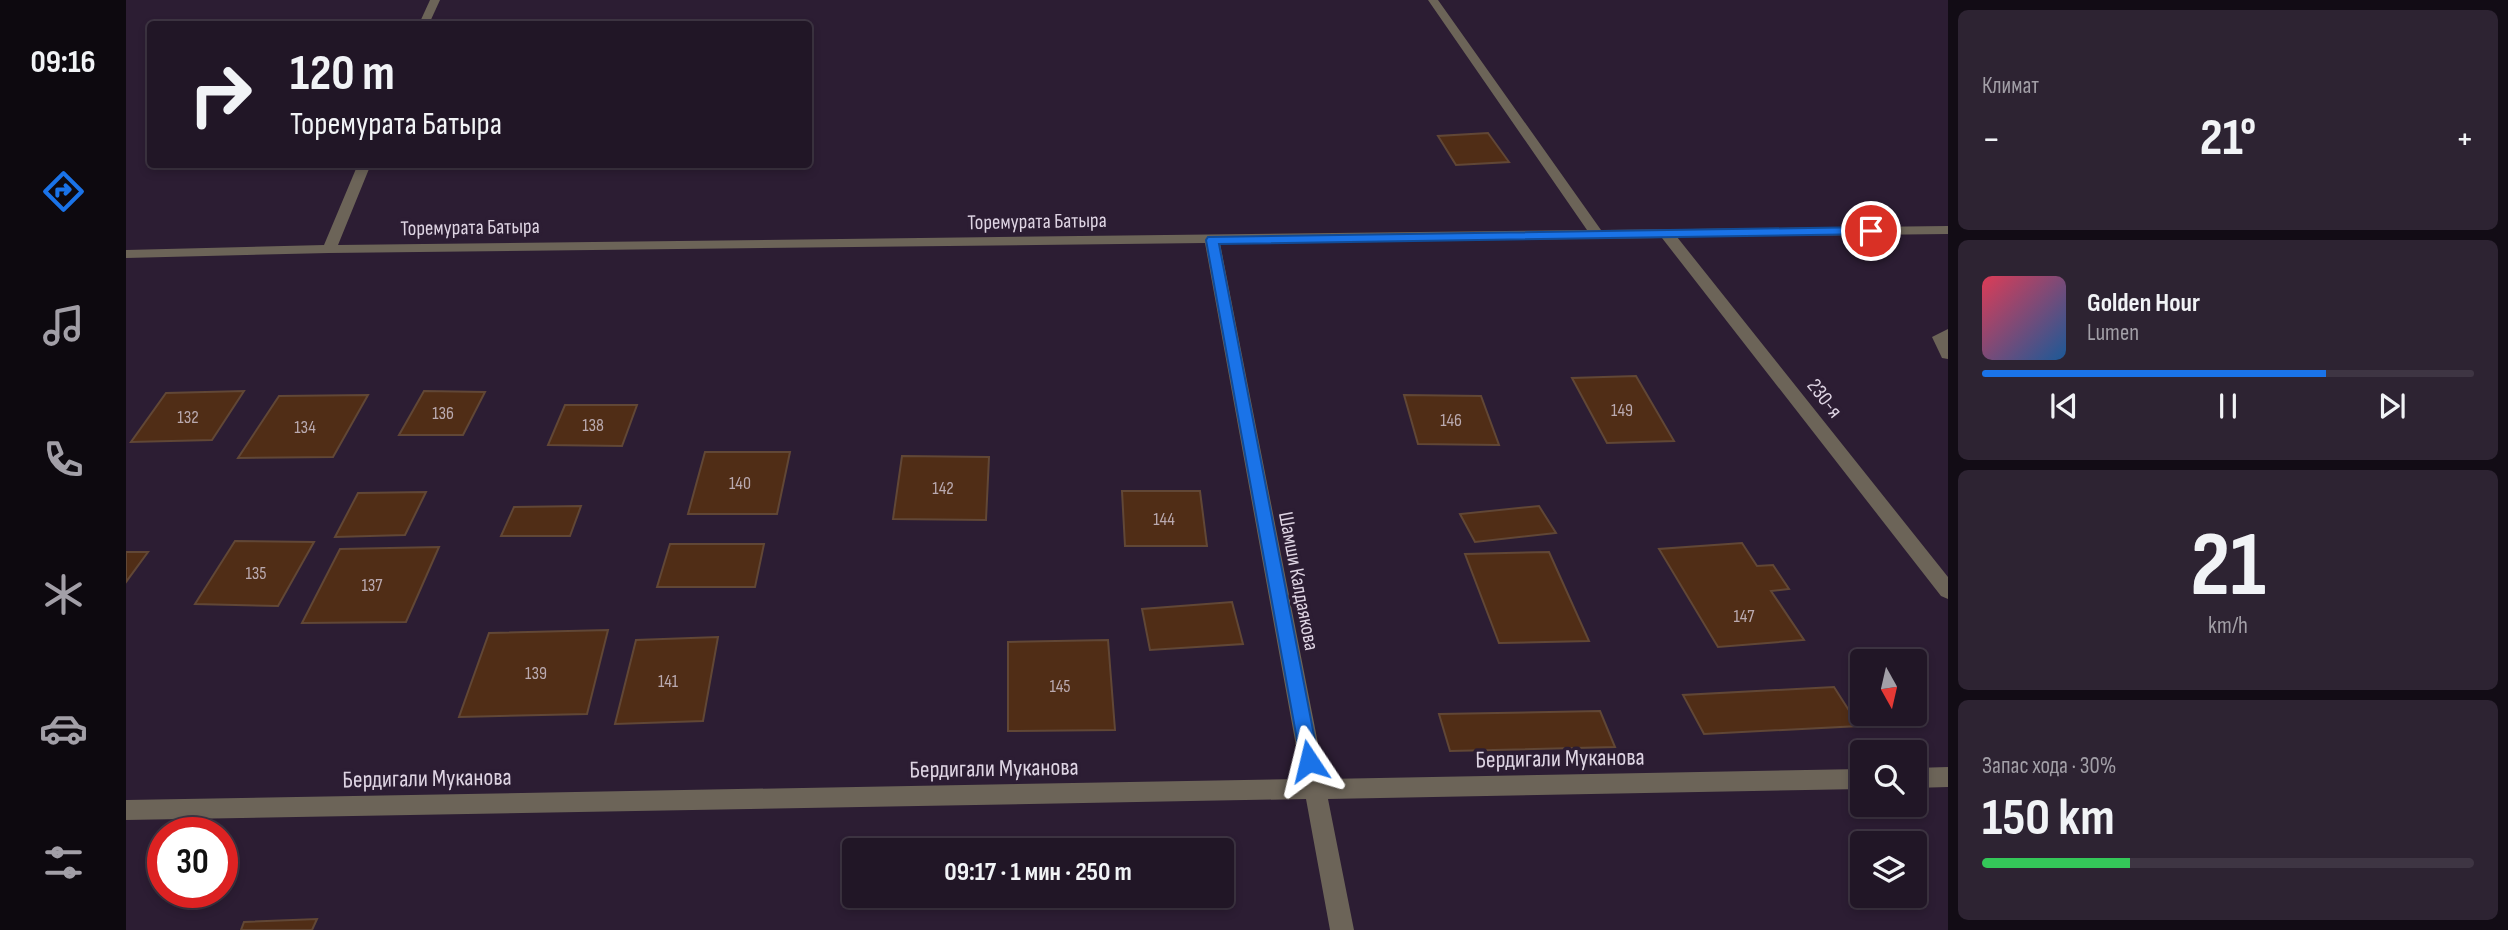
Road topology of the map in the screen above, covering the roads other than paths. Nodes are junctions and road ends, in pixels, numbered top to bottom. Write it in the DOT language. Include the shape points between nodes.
graph roads {
  1 [pos="435,0"];
  2 [pos="1433,0"];
  3 [pos="425,21"];
  4 [pos="363,168"];
  5 [pos="1948,230"];
  6 [pos="1596,233"];
  7 [pos="1665,233"];
  8 [pos="1212,240"];
  9 [pos="329,249"];
  10 [pos="126,254"];
  11 [pos="1944,335"];
  12 [pos="1948,354"];
  13 [pos="1948,591"];
  14 [pos="1948,777"];
  15 [pos="1927,778"];
  16 [pos="1850,779"];
  17 [pos="1314,788"];
  18 [pos="126,810"];
  19 [pos="1342,930"];
  1 -- 3 [label="street"];
  2 -- 6 [label="street"];
  4 -- 9 [label="street"];
  5 -- 7 [label="street, Торемурата Батыра"];
  6 -- 7 [label="street, Торемурата Батыра"];
  6 -- 8 [label="street, Торемурата Батыра"];
  7 -- 13 [label="street, 230-я"];
  8 -- 9 [label="street, Торемурата Батыра"];
  8 -- 17 [label="street, Шамши Калдаякова"];
  9 -- 10 [label="street, Торемурата Батыра"];
  11 -- 12 [label="street"];
  14 -- 15 [label="street"];
  16 -- 17 [label="street, Бердигали Муканова"];
  17 -- 18 [label="street, Бердигали Муканова"];
  17 -- 19 [label="street, Шамши Калдаякова"];
}
